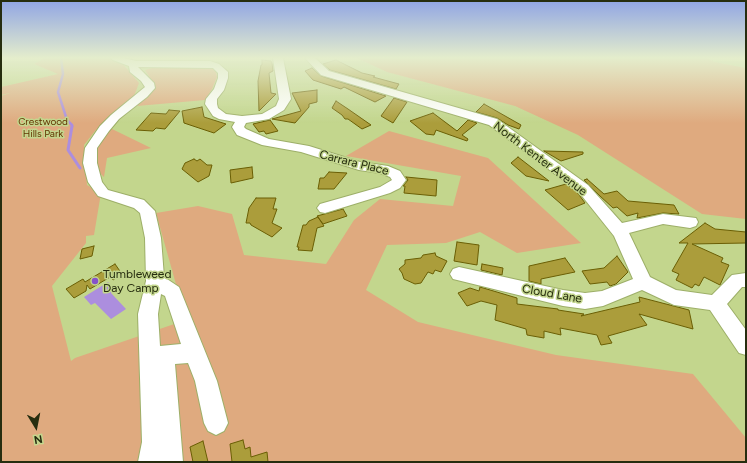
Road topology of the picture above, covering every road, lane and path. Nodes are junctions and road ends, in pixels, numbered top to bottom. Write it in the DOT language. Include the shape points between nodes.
graph roads {
  1 [pos="145,80"];
  2 [pos="223,80"];
  3 [pos="282,80"];
  4 [pos="348,80"];
  5 [pos="242,120"];
  6 [pos="325,208"];
  7 [pos="690,222"];
  8 [pos="618,230"];
  9 [pos="459,274"];
  10 [pos="746,280"];
  11 [pos="155,282"];
  12 [pos="643,282"];
  13 [pos="716,303"];
  14 [pos="746,346"];
  15 [pos="195,353"];
  16 [pos="157,355"];
  17 [pos="216,423"];
  18 [pos="150,462"];
  19 [pos="171,462"];
  1 -- 11 [label="street" via="150,88 104,129 91,148 90,163 95,182 103,193 139,204 147,211 154,238"];
  2 -- 5 [label="street" via="212,99 213,109 223,117"];
  3 -- 5 [label="street" via="285,99 280,108 265,117"];
  4 -- 8 [label="street, North Kenter Avenue" via="493,122 583,188"];
  5 -- 6 [label="street, Carrara Place" via="238,127 241,132 253,138 304,148 327,158 359,166 383,169 395,174 399,180 385,190"];
  7 -- 8 [label="street" via="663,220"];
  8 -- 12 [label="street, North Kenter Avenue"];
  9 -- 12 [label="street, Cloud Lane" via="585,301 622,292"];
  10 -- 13 [label="street" via="738,280"];
  11 -- 15 [label="street" via="173,292"];
  11 -- 16 [label="street" via="148,314"];
  12 -- 13 [label="street" via="674,297"];
  13 -- 14 [label="street"];
  15 -- 16 [label="street"];
  15 -- 17 [label="street" via="206,381"];
  16 -- 18 [label="street" via="154,442"];
  16 -- 19 [label="street"];
}
